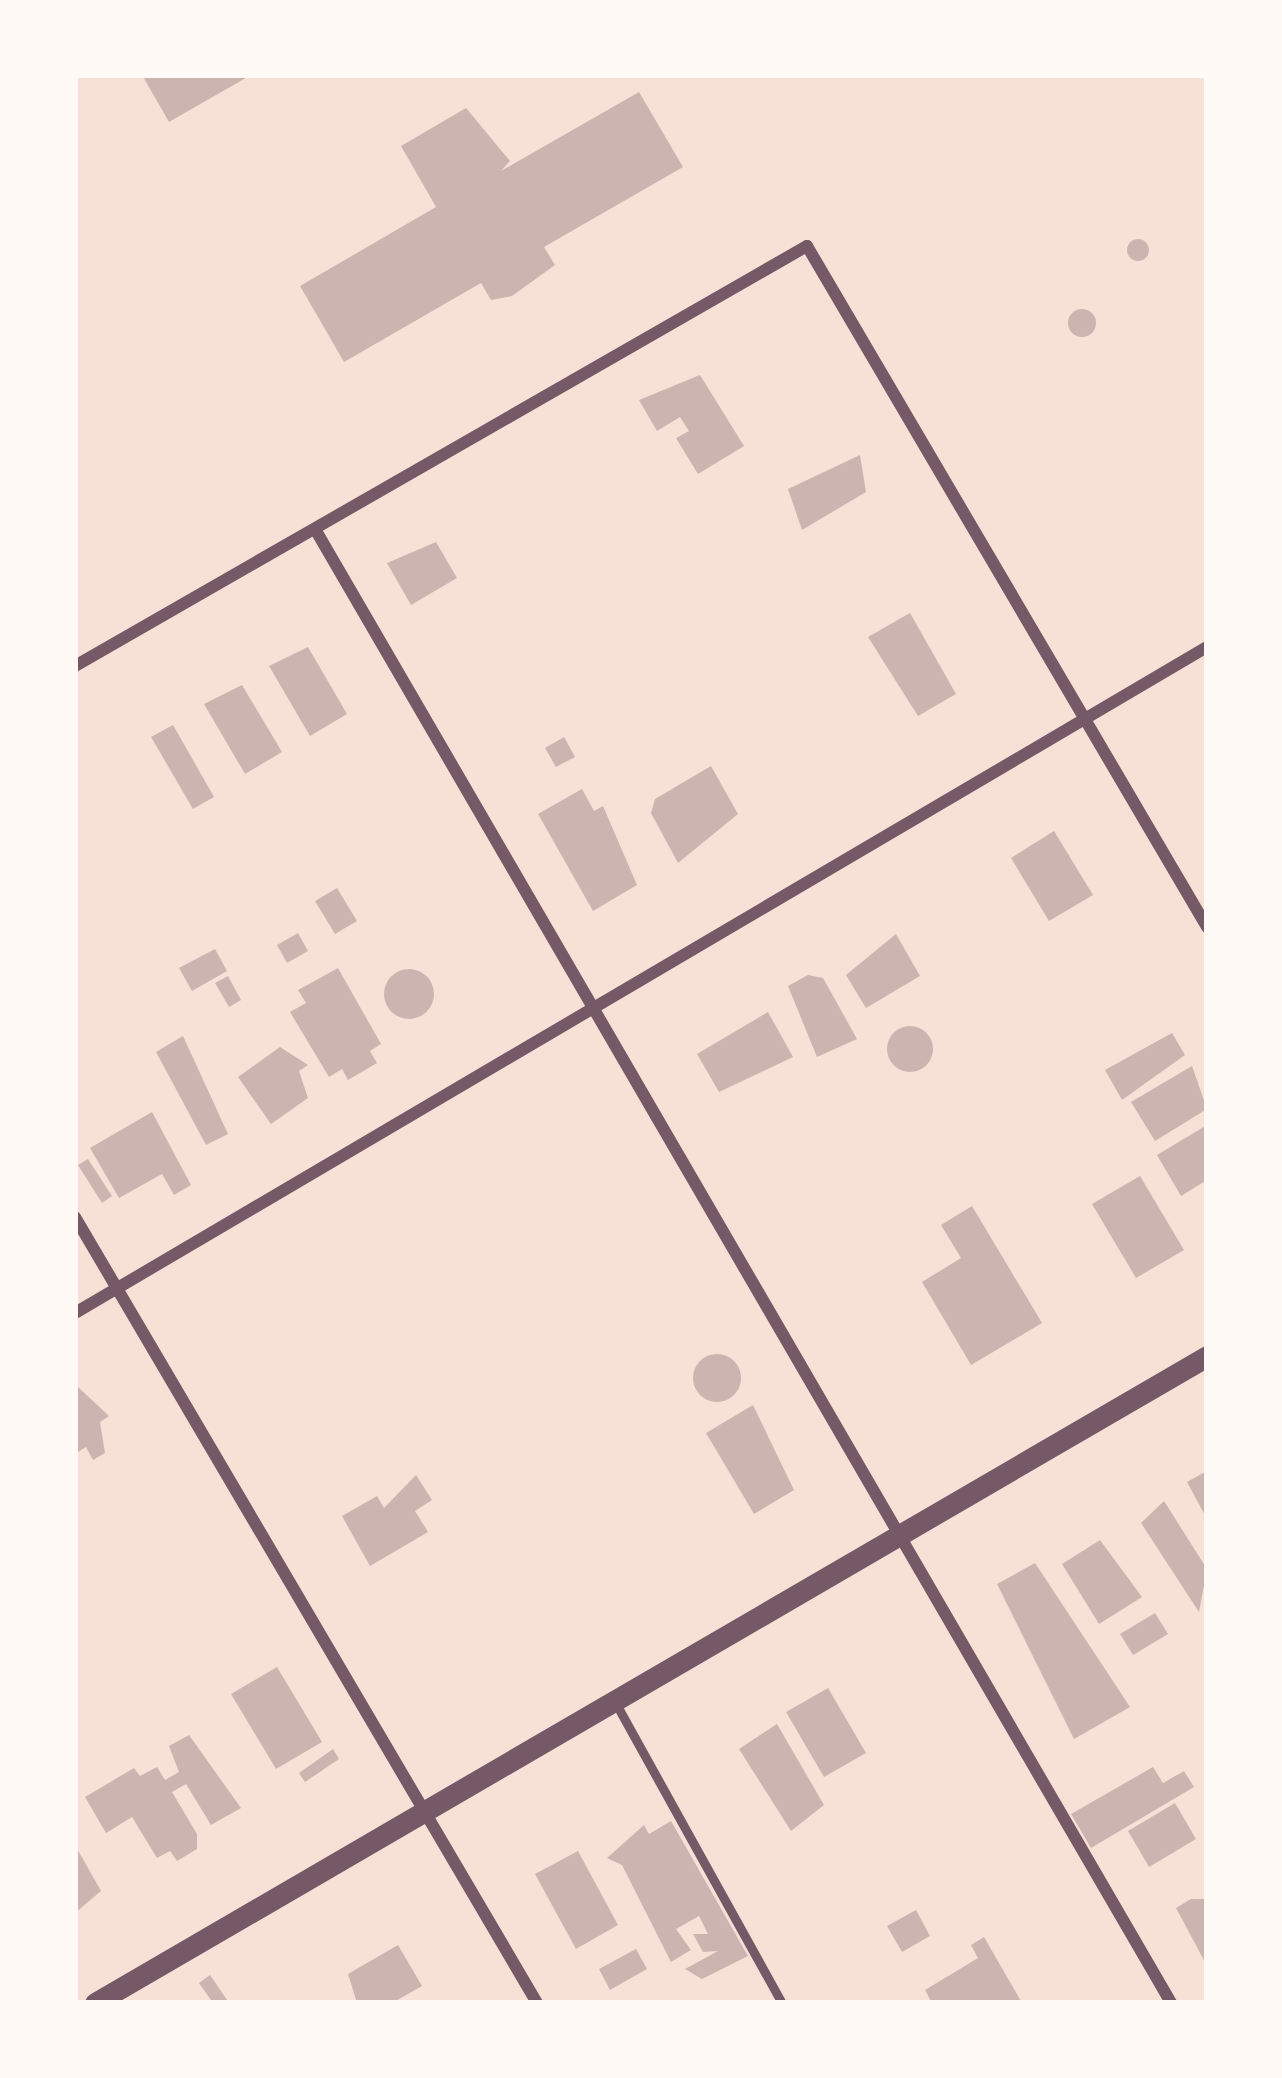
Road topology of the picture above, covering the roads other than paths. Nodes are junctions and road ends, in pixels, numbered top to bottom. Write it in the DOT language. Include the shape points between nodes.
graph roads {
  1 [pos="315,529"];
  2 [pos="1207,647"];
  3 [pos="75,666"];
  4 [pos="1081,719"];
  5 [pos="1207,927"];
  6 [pos="590,1010"];
  7 [pos="75,1217"];
  8 [pos="115,1289"];
  9 [pos="75,1313"];
  10 [pos="1207,1355"];
  11 [pos="901,1538"];
  12 [pos="615,1702"];
  13 [pos="425,1809"];
  14 [pos="95,2003"];
  15 [pos="537,2003"];
  16 [pos="782,2003"];
  17 [pos="1171,2003"];
  1 -- 3 [label="street"];
  1 -- 4 [label="street" via="807,246"];
  1 -- 6 [label="street"];
  2 -- 4 [label="street"];
  4 -- 5 [label="street"];
  4 -- 6 [label="street"];
  6 -- 8 [label="street"];
  6 -- 11 [label="street"];
  7 -- 8 [label="street"];
  8 -- 9 [label="street"];
  8 -- 13 [label="street"];
  10 -- 11 [label="street"];
  11 -- 12 [label="street"];
  11 -- 17 [label="street"];
  12 -- 13 [label="street"];
  12 -- 16 [label="lane"];
  13 -- 14 [label="street"];
  13 -- 15 [label="street"];
}
